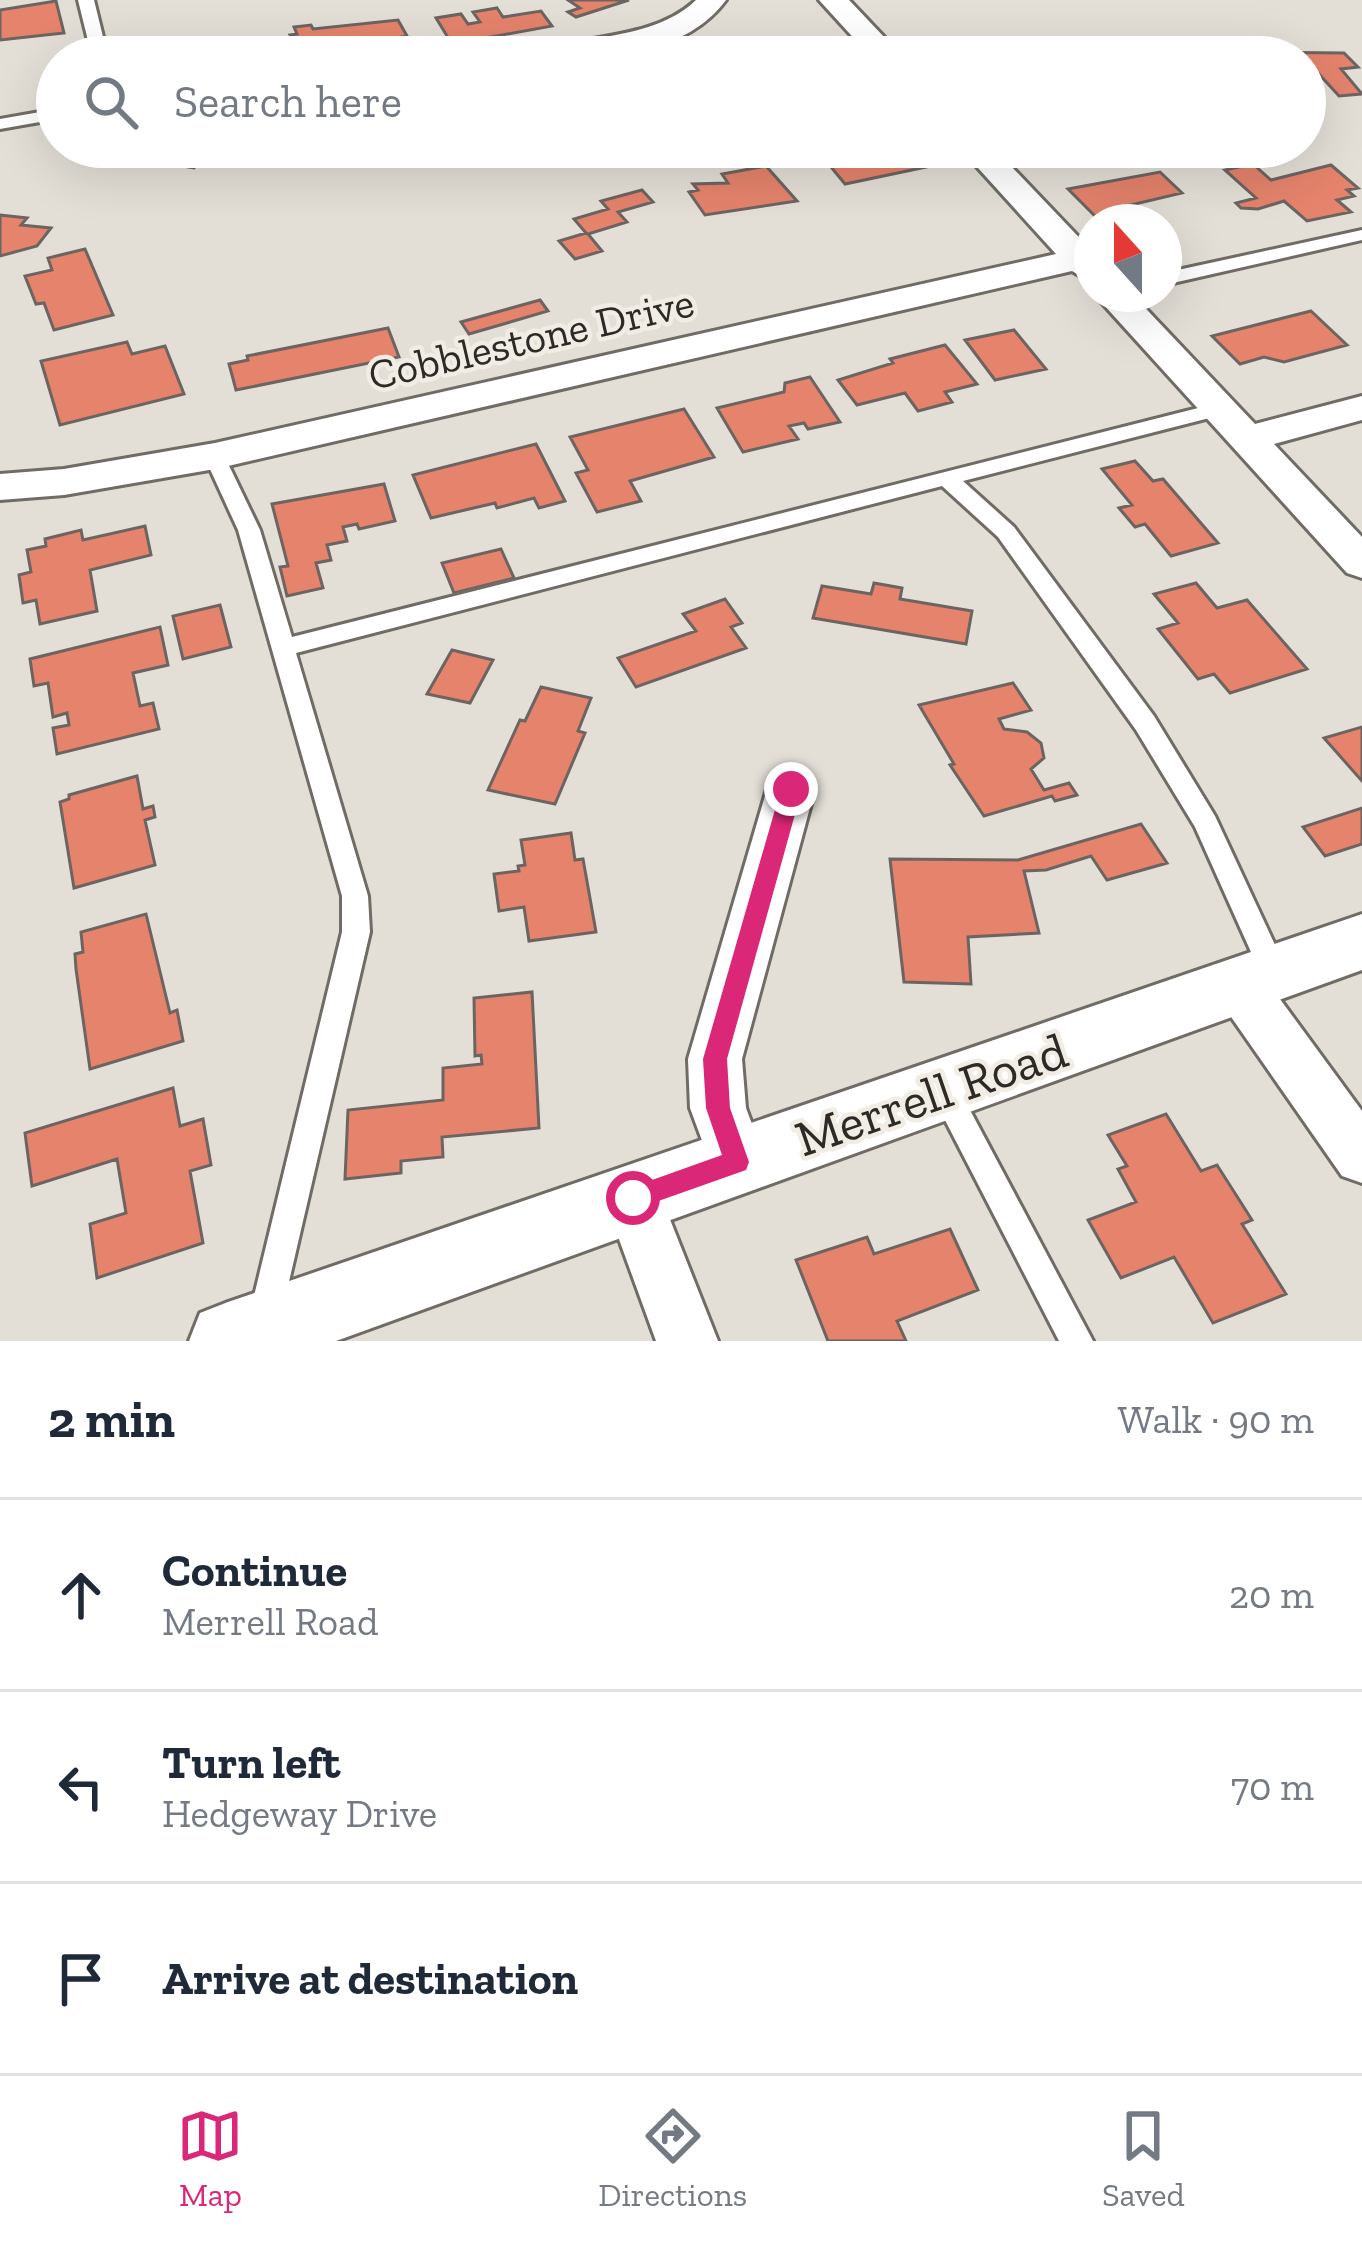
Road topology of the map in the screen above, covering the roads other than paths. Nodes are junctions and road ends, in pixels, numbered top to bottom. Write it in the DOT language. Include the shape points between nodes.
graph roads {
  1 [pos="86,0"];
  2 [pos="712,0"];
  3 [pos="833,0"];
  4 [pos="95,36"];
  5 [pos="651,36"];
  6 [pos="868,36"];
  7 [pos="36,118"];
  8 [pos="0,124"];
  9 [pos="994,168"];
  10 [pos="1362,235"];
  11 [pos="1074,252"];
  12 [pos="1074,268"];
  13 [pos="1182,275"];
  14 [pos="1129,312"];
  15 [pos="1362,408"];
  16 [pos="1218,409"];
  17 [pos="1245,439"];
  18 [pos="215,456"];
  19 [pos="946,478"];
  20 [pos="0,487"];
  21 [pos="1362,563"];
  22 [pos="282,648"];
  23 [pos="791,789"];
  24 [pos="1362,942"];
  25 [pos="1257,979"];
  26 [pos="944,1089"];
  27 [pos="1362,1156"];
  28 [pos="737,1162"];
  29 [pos="633,1198"];
  30 [pos="251,1337"];
  31 [pos="687,1341"];
  32 [pos="1076,1341"];
  1 -- 4 [label="lane"];
  2 -- 5 [label="street"];
  3 -- 6 [label="street"];
  7 -- 8 [label="lane"];
  9 -- 11 [label="street"];
  10 -- 13 [label="lane"];
  12 -- 18 [label="street, Cobblestone Drive"];
  14 -- 16 [label="street"];
  15 -- 17 [label="street"];
  16 -- 17 [label="street"];
  16 -- 19 [label="lane"];
  17 -- 21 [label="street"];
  18 -- 20 [label="street, Cobblestone Drive"];
  18 -- 22 [label="lane" via="249,530"];
  19 -- 22 [label="lane"];
  19 -- 25 [label="lane" via="1006,532 1145,723 1206,823"];
  22 -- 30 [label="lane" via="355,896 356,932"];
  23 -- 28 [label="street" via="715,1059 718,1108"];
  24 -- 25 [label="street, Merrell Road"];
  25 -- 26 [label="street, Merrell Road"];
  25 -- 27 [label="street"];
  26 -- 28 [label="street, Merrell Road"];
  26 -- 32 [label="lane"];
  28 -- 29 [label="street, Merrell Road"];
  29 -- 30 [label="street, Merrell Road"];
  29 -- 31 [label="street"];
}
